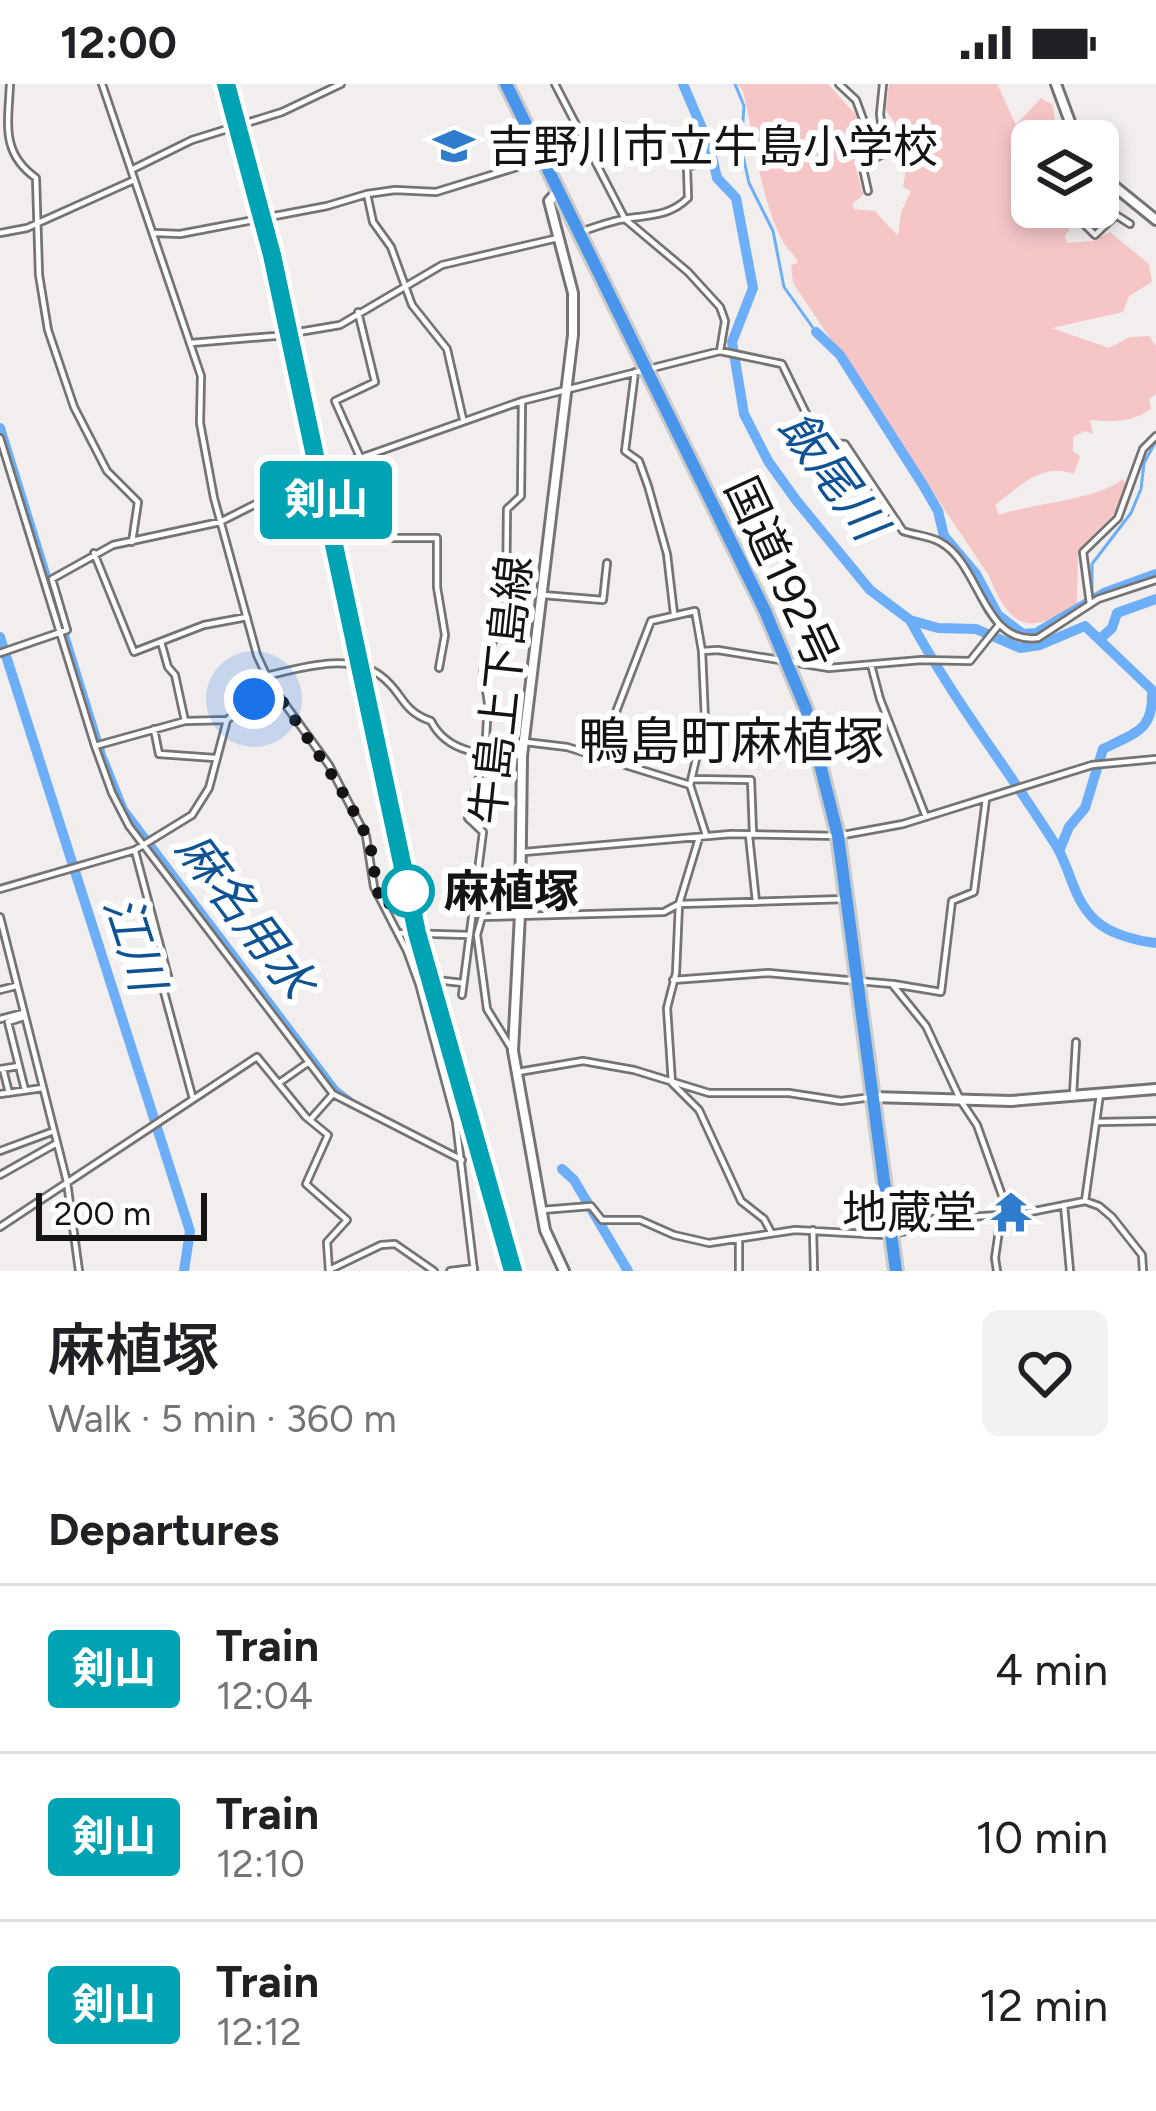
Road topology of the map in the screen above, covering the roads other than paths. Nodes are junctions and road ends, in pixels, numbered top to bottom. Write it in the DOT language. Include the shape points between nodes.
graph roads {
  1 [pos="10,84"];
  2 [pos="103,84"];
  3 [pos="341,84"];
  4 [pos="506,84"];
  5 [pos="554,84"];
  6 [pos="839,84"];
  7 [pos="883,84"];
  8 [pos="1056,84"];
  9 [pos="1069,120"];
  10 [pos="864,123"];
  11 [pos="543,159"];
  12 [pos="698,163"];
  13 [pos="130,170"];
  14 [pos="134,180"];
  15 [pos="559,190"];
  16 [pos="1119,190"];
  17 [pos="868,191"];
  18 [pos="367,194"];
  19 [pos="1119,217"];
  20 [pos="625,219"];
  21 [pos="1156,220"];
  22 [pos="38,222"];
  23 [pos="1130,224"];
  24 [pos="0,232"];
  25 [pos="580,232"];
  26 [pos="154,233"];
  27 [pos="558,238"];
  28 [pos="403,285"];
  29 [pos="358,312"];
  30 [pos="191,343"];
  31 [pos="722,352"];
  32 [pos="640,371"];
  33 [pos="567,389"];
  34 [pos="522,401"];
  35 [pos="463,419"];
  36 [pos="1156,436"];
  37 [pos="0,438"];
  38 [pos="357,458"];
  39 [pos="220,522"];
  40 [pos="132,542"];
  41 [pos="94,553"];
  42 [pos="607,563"];
  43 [pos="1156,580"];
  44 [pos="543,595"];
  45 [pos="1089,602"];
  46 [pos="674,614"];
  47 [pos="247,616"];
  48 [pos="999,625"];
  49 [pos="62,631"];
  50 [pos="160,642"];
  51 [pos="702,651"];
  52 [pos="0,653"];
  53 [pos="787,661"];
  54 [pos="872,665"];
  55 [pos="439,668"];
  56 [pos="266,676"];
  57 [pos="271,685"];
  58 [pos="227,720"];
  59 [pos="184,721"];
  60 [pos="154,729"];
  61 [pos="525,742"];
  62 [pos="97,746"];
  63 [pos="485,755"];
  64 [pos="522,756"];
  65 [pos="599,756"];
  66 [pos="215,758"];
  67 [pos="1156,759"];
  68 [pos="691,782"];
  69 [pos="986,800"];
  70 [pos="926,817"];
  71 [pos="751,835"];
  72 [pos="703,836"];
  73 [pos="838,836"];
  74 [pos="142,846"];
  75 [pos="518,853"];
  76 [pos="0,889"];
  77 [pos="847,899"];
  78 [pos="756,902"];
  79 [pos="679,904"];
  80 [pos="520,914"];
  81 [pos="0,916"];
  82 [pos="398,933"];
  83 [pos="468,935"];
  84 [pos="477,935"];
  85 [pos="11,965"];
  86 [pos="0,968"];
  87 [pos="673,980"];
  88 [pos="857,980"];
  89 [pos="464,983"];
  90 [pos="892,984"];
  91 [pos="16,986"];
  92 [pos="0,990"];
  93 [pos="462,995"];
  94 [pos="24,1015"];
  95 [pos="0,1019"];
  96 [pos="448,1024"];
  97 [pos="31,1042"];
  98 [pos="1076,1042"];
  99 [pos="14,1046"];
  100 [pos="513,1051"];
  101 [pos="309,1062"];
  102 [pos="37,1065"];
  103 [pos="19,1068"];
  104 [pos="2,1069"];
  105 [pos="518,1072"];
  106 [pos="279,1083"];
  107 [pos="672,1083"];
  108 [pos="43,1088"];
  109 [pos="1156,1089"];
  110 [pos="25,1091"];
  111 [pos="9,1093"];
  112 [pos="0,1094"];
  113 [pos="333,1094"];
  114 [pos="1100,1094"];
  115 [pos="1073,1095"];
  116 [pos="872,1096"];
  117 [pos="193,1100"];
  118 [pos="961,1101"];
  119 [pos="310,1120"];
  120 [pos="1098,1121"];
  121 [pos="1156,1121"];
  122 [pos="54,1131"];
  123 [pos="57,1143"];
  124 [pos="0,1151"];
  125 [pos="461,1156"];
  126 [pos="0,1175"];
  127 [pos="67,1182"];
  128 [pos="1085,1201"];
  129 [pos="1064,1204"];
  130 [pos="542,1210"];
  131 [pos="1005,1216"];
  132 [pos="0,1227"];
  133 [pos="813,1230"];
  134 [pos="771,1232"];
  135 [pos="891,1234"];
  136 [pos="739,1239"];
  137 [pos="474,1269"];
  138 [pos="79,1271"];
  139 [pos="328,1271"];
  140 [pos="434,1271"];
  141 [pos="450,1271"];
  142 [pos="564,1271"];
  143 [pos="739,1271"];
  144 [pos="814,1271"];
  145 [pos="896,1271"];
  146 [pos="998,1271"];
  147 [pos="1070,1271"];
  148 [pos="1144,1271"];
  1 -- 22 [label="street" via="11,152 36,178"];
  2 -- 13 [label="street"];
  3 -- 13 [label="street"];
  4 -- 11 [label="highway, 国道192号"];
  5 -- 20 [label="street"];
  6 -- 10 [label="street"];
  7 -- 10 [label="street" via="885,153 878,157"];
  8 -- 9 [label="main road"];
  10 -- 17 [label="street"];
  11 -- 15 [label="highway, 国道192号"];
  11 -- 18 [label="street" via="436,192"];
  12 -- 20 [label="street" via="687,168 688,198 680,206"];
  13 -- 14 [label="street"];
  14 -- 22 [label="street"];
  14 -- 26 [label="street"];
  15 -- 25 [label="highway, 国道192号"];
  15 -- 27 [label="main road, 牛島上下島線" via="549,201"];
  16 -- 21 [label="main road"];
  18 -- 26 [label="street"];
  18 -- 28 [label="street"];
  19 -- 23 [label="street"];
  20 -- 25 [label="street"];
  20 -- 31 [label="street" via="720,307"];
  22 -- 24 [label="street"];
  22 -- 40 [label="street" via="48,330 74,407 107,470 138,502"];
  25 -- 32 [label="highway, 国道192号"];
  26 -- 30 [label="street"];
  27 -- 28 [label="street" via="442,265"];
  27 -- 33 [label="main road, 牛島上下島線" via="573,293"];
  28 -- 29 [label="street"];
  28 -- 35 [label="street" via="447,349"];
  29 -- 30 [label="street" via="340,325"];
  29 -- 38 [label="street" via="375,382 335,401"];
  30 -- 39 [label="street"];
  31 -- 32 [label="street"];
  31 -- 48 [label="street" via="782,364 820,442 845,444 903,531 942,543 972,575"];
  32 -- 33 [label="street"];
  32 -- 46 [label="street" via="625,451 639,461 648,486"];
  32 -- 53 [label="highway, 国道192号"];
  33 -- 34 [label="street"];
  33 -- 44 [label="main road, 牛島上下島線"];
  34 -- 35 [label="street"];
  34 -- 63 [label="street" via="521,496 507,508 506,604 483,671"];
  35 -- 38 [label="street"];
  36 -- 45 [label="street" via="1143,449 1118,518 1083,552"];
  37 -- 49 [label="street"];
  38 -- 39 [label="street"];
  38 -- 55 [label="street" via="368,538 437,538 445,635"];
  39 -- 40 [label="street"];
  39 -- 47 [label="street"];
  40 -- 41 [label="street"];
  41 -- 49 [label="street" via="52,579"];
  41 -- 50 [label="street" via="131,650"];
  42 -- 44 [label="street" via="603,599"];
  43 -- 45 [label="street"];
  44 -- 61 [label="main road, 牛島上下島線"];
  45 -- 48 [label="street" via="1038,638"];
  46 -- 51 [label="street" via="695,610"];
  46 -- 65 [label="street" via="651,621"];
  47 -- 50 [label="street"];
  47 -- 56 [label="street"];
  48 -- 54 [label="street" via="970,661"];
  49 -- 52 [label="street"];
  49 -- 62 [label="street"];
  50 -- 59 [label="street"];
  51 -- 53 [label="street"];
  51 -- 68 [label="street" via="704,720"];
  53 -- 54 [label="street"];
  53 -- 73 [label="highway, 国道192号"];
  54 -- 70 [label="street"];
  56 -- 57 [label="street"];
  56 -- 63 [label="street" via="327,664 378,674 437,735"];
  57 -- 58 [label="street"];
  57 -- 82 [label="street" via="329,765 367,836 374,886"];
  58 -- 59 [label="street"];
  58 -- 66 [label="street"];
  59 -- 60 [label="street"];
  60 -- 62 [label="street"];
  60 -- 66 [label="street" via="159,754"];
  61 -- 64 [label="main road, 牛島上下島線"];
  61 -- 65 [label="street"];
  62 -- 74 [label="street"];
  63 -- 64 [label="street"];
  63 -- 83 [label="street" via="468,818 483,832"];
  64 -- 75 [label="main road, 牛島上下島線"];
  65 -- 68 [label="street"];
  66 -- 74 [label="street" via="202,805"];
  67 -- 69 [label="street" via="1095,765"];
  68 -- 71 [label="street" via="752,780"];
  68 -- 72 [label="street"];
  69 -- 70 [label="street"];
  69 -- 90 [label="street" via="974,892 952,901 941,992"];
  70 -- 73 [label="street"];
  71 -- 72 [label="street"];
  71 -- 73 [label="street"];
  71 -- 78 [label="street"];
  72 -- 75 [label="street"];
  72 -- 79 [label="street"];
  73 -- 77 [label="highway, 国道192号"];
  74 -- 76 [label="street"];
  74 -- 101 [label="street"];
  74 -- 117 [label="street" via="168,976 163,988"];
  75 -- 80 [label="main road, 牛島上下島線"];
  77 -- 78 [label="street"];
  77 -- 88 [label="highway, 国道192号"];
  78 -- 79 [label="street"];
  79 -- 80 [label="street" via="664,912"];
  79 -- 87 [label="street"];
  80 -- 84 [label="street" via="482,917"];
  80 -- 100 [label="main road, 牛島上下島線"];
  81 -- 85 [label="street"];
  82 -- 83 [label="street"];
  82 -- 125 [label="street" via="419,983"];
  83 -- 84 [label="street"];
  83 -- 89 [label="street"];
  84 -- 100 [label="street" via="487,1009"];
  85 -- 86 [label="street"];
  85 -- 91 [label="street"];
  87 -- 88 [label="street" via="768,973"];
  87 -- 107 [label="street"];
  88 -- 90 [label="street"];
  88 -- 116 [label="highway, 国道192号"];
  89 -- 93 [label="street"];
  89 -- 96 [label="street" via="436,980"];
  90 -- 118 [label="street" via="926,1026"];
  91 -- 92 [label="street"];
  91 -- 94 [label="street"];
  94 -- 95 [label="street"];
  94 -- 97 [label="street"];
  94 -- 99 [label="street" via="8,1022"];
  97 -- 99 [label="street"];
  97 -- 102 [label="street"];
  98 -- 115 [label="street"];
  99 -- 103 [label="street"];
  100 -- 105 [label="main road, 牛島上下島線"];
  101 -- 106 [label="street"];
  101 -- 113 [label="street"];
  102 -- 103 [label="street"];
  102 -- 108 [label="street"];
  103 -- 104 [label="street"];
  103 -- 110 [label="street"];
  104 -- 111 [label="street"];
  105 -- 107 [label="street" via="584,1061"];
  105 -- 130 [label="main road, 牛島上下島線"];
  106 -- 117 [label="street" via="257,1057"];
  106 -- 119 [label="street"];
  107 -- 116 [label="street" via="710,1093"];
  107 -- 134 [label="street" via="699,1110 741,1201"];
  108 -- 110 [label="street"];
  108 -- 122 [label="street"];
  109 -- 114 [label="main road"];
  110 -- 111 [label="street"];
  111 -- 112 [label="street"];
  113 -- 119 [label="street"];
  113 -- 125 [label="street"];
  114 -- 115 [label="main road"];
  114 -- 120 [label="street"];
  115 -- 118 [label="main road"];
  116 -- 118 [label="main road"];
  116 -- 135 [label="highway, 国道192号"];
  117 -- 127 [label="street"];
  118 -- 131 [label="street" via="980,1132"];
  119 -- 139 [label="street" via="328,1135 306,1184 347,1220 327,1242"];
  120 -- 121 [label="street"];
  120 -- 128 [label="street"];
  122 -- 123 [label="street"];
  122 -- 124 [label="street"];
  123 -- 126 [label="street"];
  123 -- 127 [label="street"];
  125 -- 137 [label="street"];
  127 -- 132 [label="street"];
  127 -- 138 [label="street"];
  128 -- 129 [label="street"];
  128 -- 148 [label="street" via="1128,1237"];
  129 -- 131 [label="street"];
  129 -- 147 [label="street"];
  130 -- 136 [label="street" via="588,1207 602,1220 640,1220 696,1242"];
  130 -- 142 [label="main road, 牛島上下島線"];
  131 -- 135 [label="street" via="933,1219"];
  131 -- 146 [label="street"];
  133 -- 134 [label="street"];
  133 -- 135 [label="street"];
  133 -- 144 [label="street"];
  134 -- 136 [label="street"];
  135 -- 145 [label="highway, 国道192号"];
  136 -- 143 [label="street"];
  137 -- 141 [label="street"];
  139 -- 140 [label="street" via="395,1244"];
}
